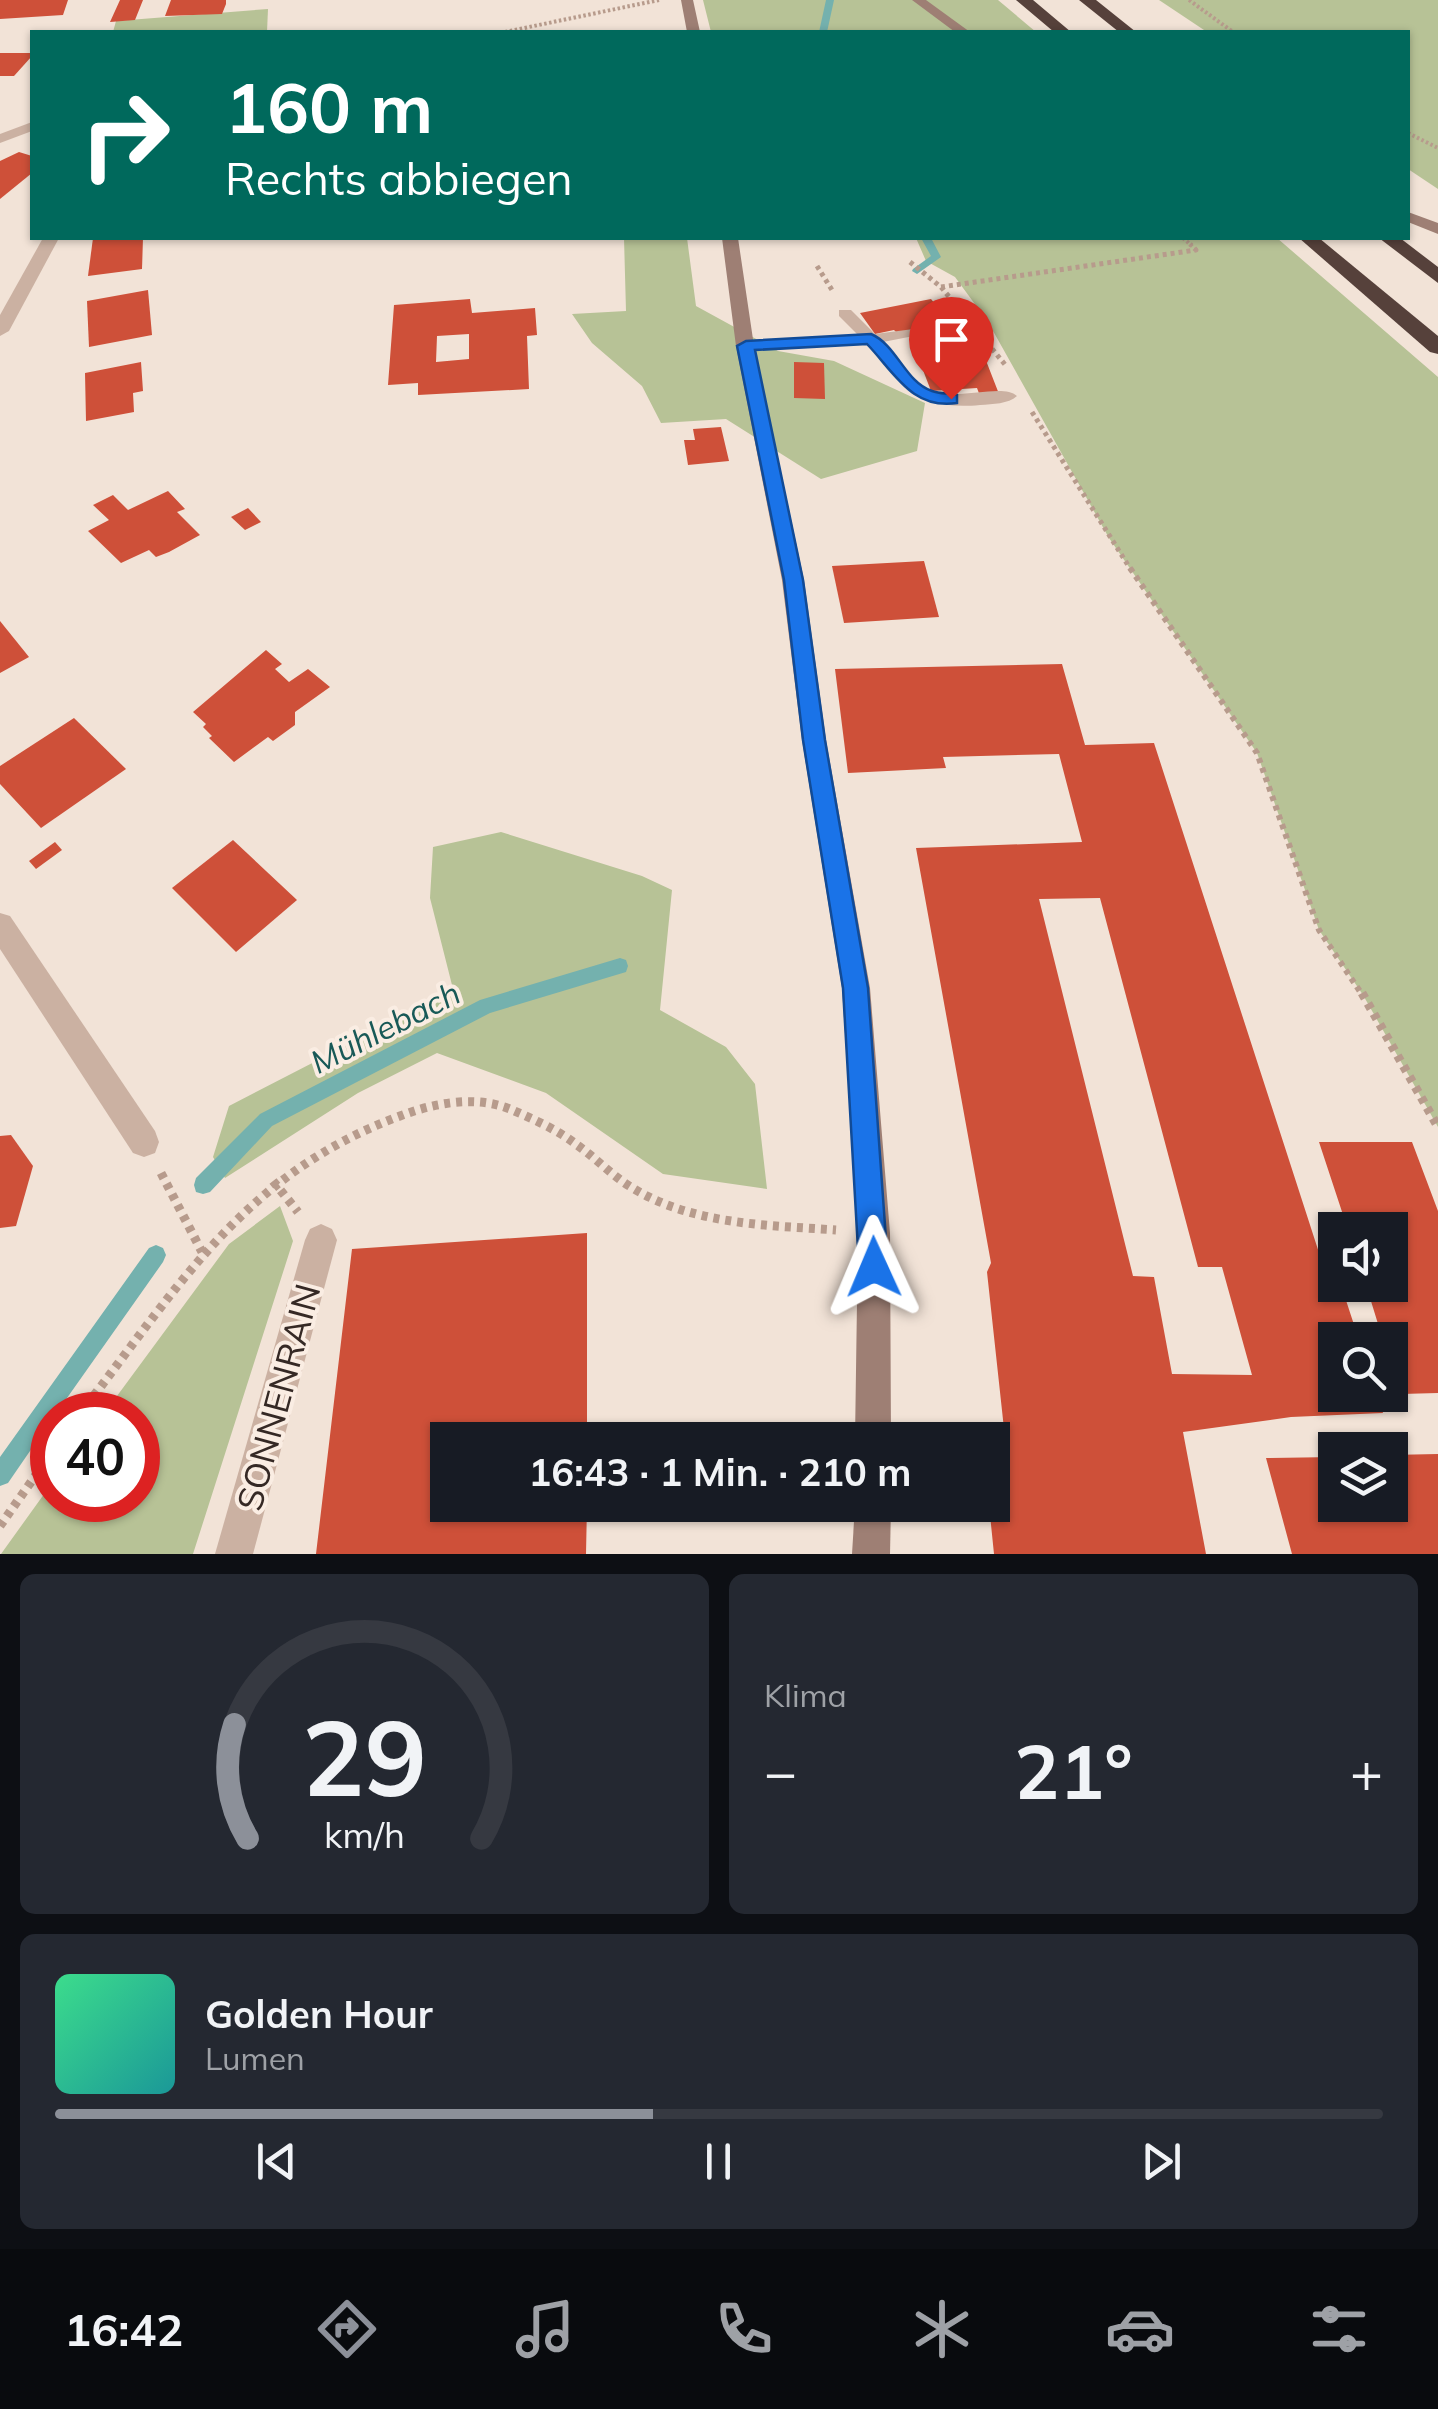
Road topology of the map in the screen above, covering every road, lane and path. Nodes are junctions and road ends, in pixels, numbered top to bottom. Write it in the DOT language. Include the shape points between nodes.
graph roads {
  1 [pos="659,0"];
  2 [pos="687,0"];
  3 [pos="918,0"];
  4 [pos="1024,0"];
  5 [pos="1087,0"];
  6 [pos="1189,0"];
  7 [pos="516,30"];
  8 [pos="694,30"];
  9 [pos="960,30"];
  10 [pos="1061,30"];
  11 [pos="1125,30"];
  12 [pos="1229,30"];
  13 [pos="30,127"];
  14 [pos="1410,134"];
  15 [pos="0,139"];
  16 [pos="1438,148"];
  17 [pos="1410,217"];
  18 [pos="1438,229"];
  19 [pos="50,240"];
  20 [pos="730,240"];
  21 [pos="1185,240"];
  22 [pos="1310,240"];
  23 [pos="1391,240"];
  24 [pos="910,262"];
  25 [pos="1438,277"];
  26 [pos="941,287"];
  27 [pos="846,313"];
  28 [pos="923,330"];
  29 [pos="0,331"];
  30 [pos="871,339"];
  31 [pos="746,346"];
  32 [pos="1438,347"];
  33 [pos="1009,396"];
  34 [pos="0,925"];
  35 [pos="1438,1128"];
  36 [pos="144,1142"];
  37 [pos="842,1230"];
  38 [pos="321,1240"];
  39 [pos="202,1252"];
  40 [pos="98,1392"];
  41 [pos="873,1422"];
  42 [pos="30,1483"];
  43 [pos="872,1522"];
  44 [pos="0,1526"];
  45 [pos="234,1554"];
  46 [pos="871,1554"];
  1 -- 7 [label="path"];
  2 -- 8 [label="street"];
  3 -- 9 [label="street"];
  4 -- 10 [label="highway"];
  5 -- 11 [label="highway"];
  6 -- 12 [label="path"];
  13 -- 15 [label="street"];
  14 -- 16 [label="path"];
  17 -- 18 [label="street"];
  19 -- 29 [label="street"];
  20 -- 31 [label="street"];
  21 -- 26 [label="path" via="1196,250"];
  22 -- 32 [label="highway"];
  23 -- 25 [label="highway"];
  24 -- 26 [label="path"];
  26 -- 33 [label="path" via="1004,360"];
  27 -- 30 [label="lane"];
  28 -- 30 [label="lane"];
  30 -- 31 [label="lane"];
  30 -- 33 [label="lane" via="908,384 927,396 976,402"];
  31 -- 41 [label="street" via="794,580 856,988 874,1232"];
  33 -- 35 [label="path" via="1034,414 1109,538 1257,753 1319,930"];
  34 -- 36 [label="street"];
  36 -- 39 [label="path"];
  37 -- 39 [label="path" via="702,1219 632,1188 558,1132 492,1103 454,1101 372,1122 273,1182"];
  38 -- 45 [label="street, SONNENRAIN"];
  39 -- 40 [label="path"];
  42 -- 44 [label="path"];
  43 -- 46 [label="street"];
}
